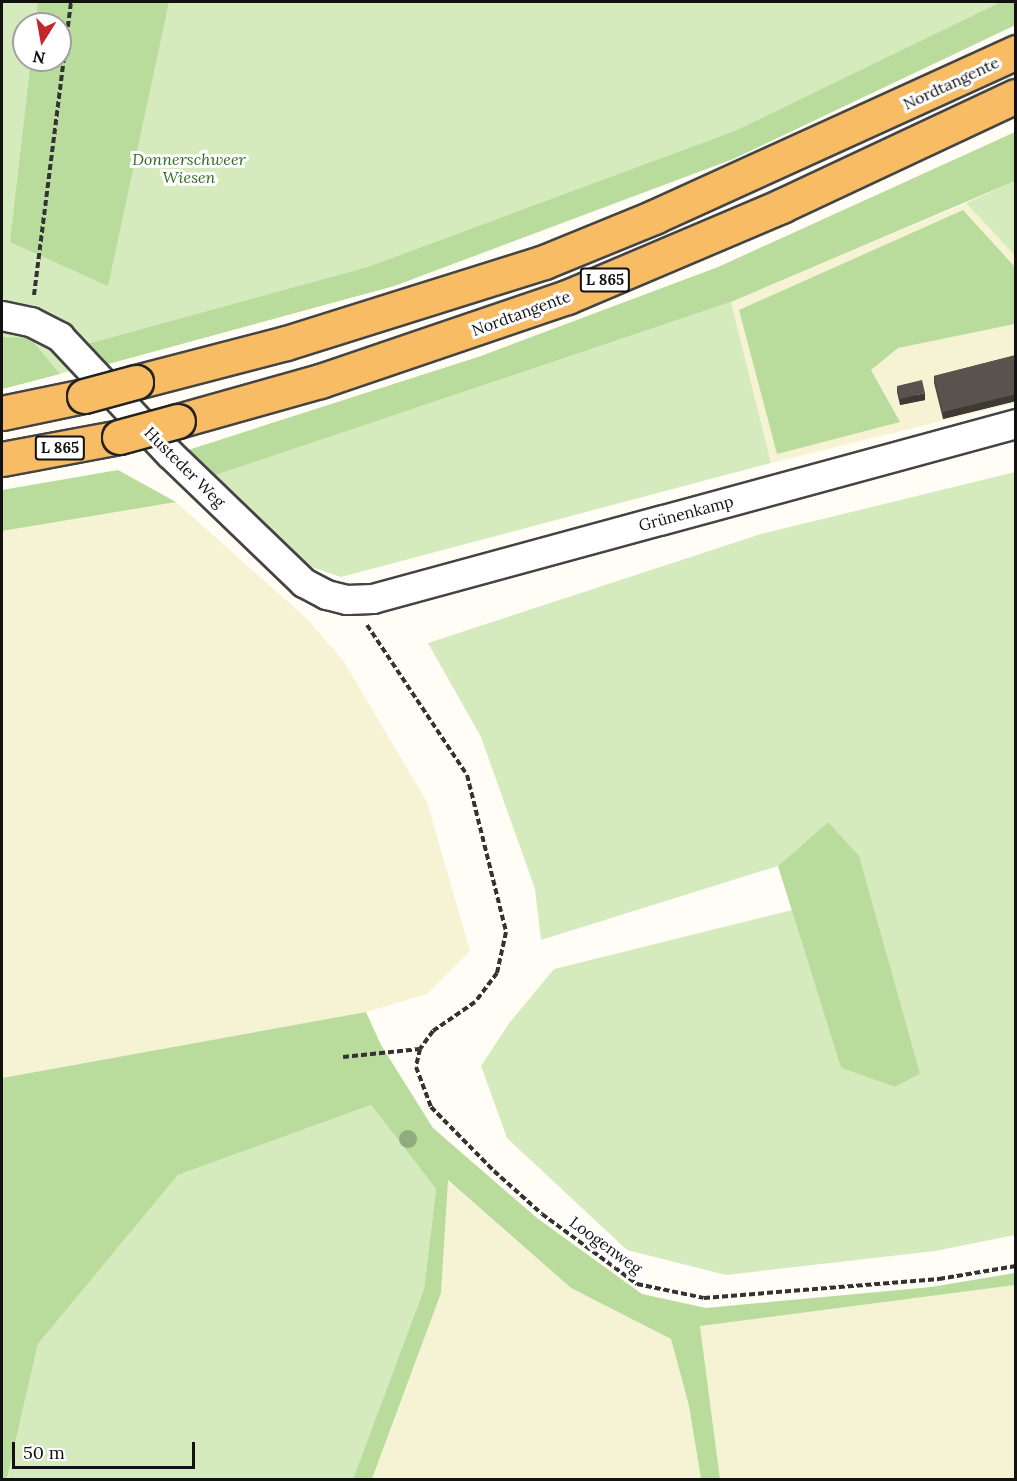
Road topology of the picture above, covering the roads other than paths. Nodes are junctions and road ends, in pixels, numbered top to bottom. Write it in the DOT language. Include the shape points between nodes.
graph roads {
  1 [pos="1016,52"];
  2 [pos="1016,96"];
  3 [pos="2,316"];
  4 [pos="2,413"];
  5 [pos="1016,424"];
  6 [pos="2,459"];
  7 [pos="352,600"];
  1 -- 4 [label="highway, Nordtangente / L 865, bridge" via="665,213 544,262 286,343 84,396"];
  2 -- 6 [label="highway, Nordtangente / L 865, bridge" via="781,206 567,297 320,381 119,437"];
  3 -- 7 [label="street, Husteder Weg" via="31,322 60,337 171,455 304,583 327,595"];
  5 -- 7 [label="street, Grünenkamp"];
}
